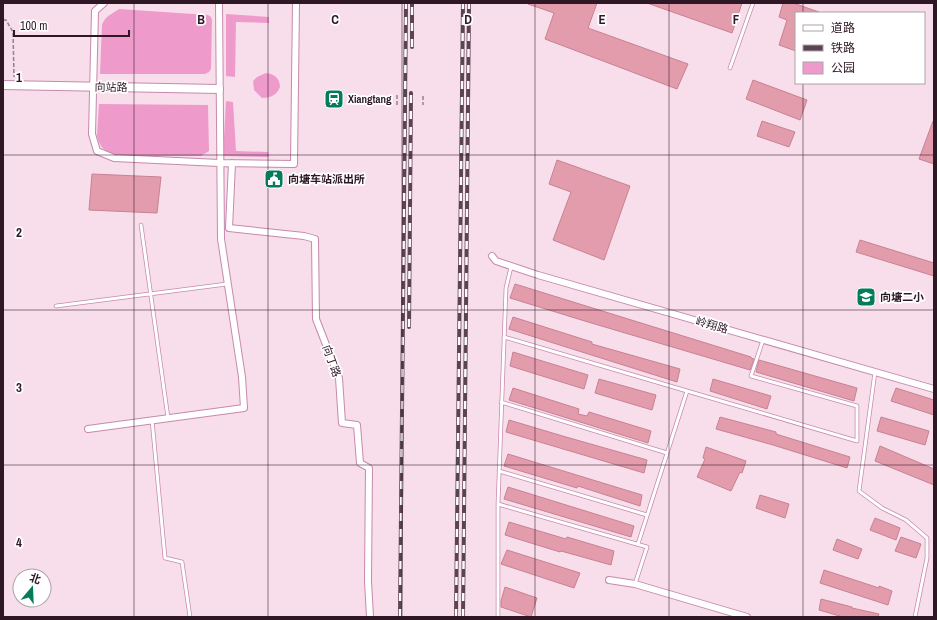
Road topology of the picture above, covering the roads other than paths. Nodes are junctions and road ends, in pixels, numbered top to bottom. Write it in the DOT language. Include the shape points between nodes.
graph roads {
  1 [pos="104,3"];
  2 [pos="219,3"];
  3 [pos="296,3"];
  4 [pos="753,3"];
  5 [pos="730,68"];
  6 [pos="3,84"];
  7 [pos="93,86"];
  8 [pos="219,89"];
  9 [pos="219,163"];
  10 [pos="232,163"];
  11 [pos="141,225"];
  12 [pos="492,256"];
  13 [pos="511,267"];
  14 [pos="228,284"];
  15 [pos="150,294"];
  16 [pos="56,306"];
  17 [pos="504,337"];
  18 [pos="763,340"];
  19 [pos="875,372"];
  20 [pos="934,389"];
  21 [pos="686,391"];
  22 [pos="501,402"];
  23 [pos="168,418"];
  24 [pos="152,420"];
  25 [pos="88,429"];
  26 [pos="667,453"];
  27 [pos="499,471"];
  28 [pos="498,504"];
  29 [pos="647,515"];
  30 [pos="638,544"];
  31 [pos="609,580"];
  32 [pos="635,584"];
  33 [pos="190,617"];
  34 [pos="370,617"];
  35 [pos="498,617"];
  36 [pos="747,617"];
  37 [pos="915,617"];
  1 -- 7 [label="street" via="95,11"];
  2 -- 8 [label="street"];
  3 -- 10 [label="street" via="294,164"];
  4 -- 5 [label="lane"];
  6 -- 7 [label="street, 向站路"];
  7 -- 8 [label="street, 向站路"];
  7 -- 9 [label="street" via="92,134 96,151 114,158"];
  8 -- 9 [label="street"];
  9 -- 10 [label="street"];
  9 -- 14 [label="street" via="221,240"];
  10 -- 34 [label="street, 向丁路" via="229,228 315,239 316,319 340,378 342,422 357,425 360,463 369,468"];
  11 -- 15 [label="lane"];
  12 -- 13 [label="street, 岭翔路" via="496,261"];
  13 -- 17 [label="lane" via="506,288"];
  13 -- 18 [label="street, 岭翔路"];
  14 -- 15 [label="lane"];
  14 -- 23 [label="street" via="244,408"];
  15 -- 16 [label="lane"];
  15 -- 23 [label="lane"];
  17 -- 21 [label="lane"];
  17 -- 22 [label="lane"];
  18 -- 19 [label="street, 岭翔路"];
  18 -- 21 [label="lane" via="751,376 857,406 857,441"];
  19 -- 20 [label="street, 岭翔路"];
  19 -- 37 [label="lane" via="859,491 882,508 906,520 927,538 927,558"];
  21 -- 26 [label="lane"];
  22 -- 26 [label="lane"];
  22 -- 27 [label="lane"];
  23 -- 24 [label="street"];
  24 -- 25 [label="street"];
  24 -- 33 [label="lane" via="165,558 182,562"];
  26 -- 29 [label="lane"];
  27 -- 28 [label="lane"];
  27 -- 29 [label="lane"];
  28 -- 30 [label="lane"];
  28 -- 35 [label="lane"];
  29 -- 30 [label="lane"];
  30 -- 32 [label="lane" via="647,547"];
  31 -- 32 [label="street"];
  32 -- 36 [label="street"];
}
